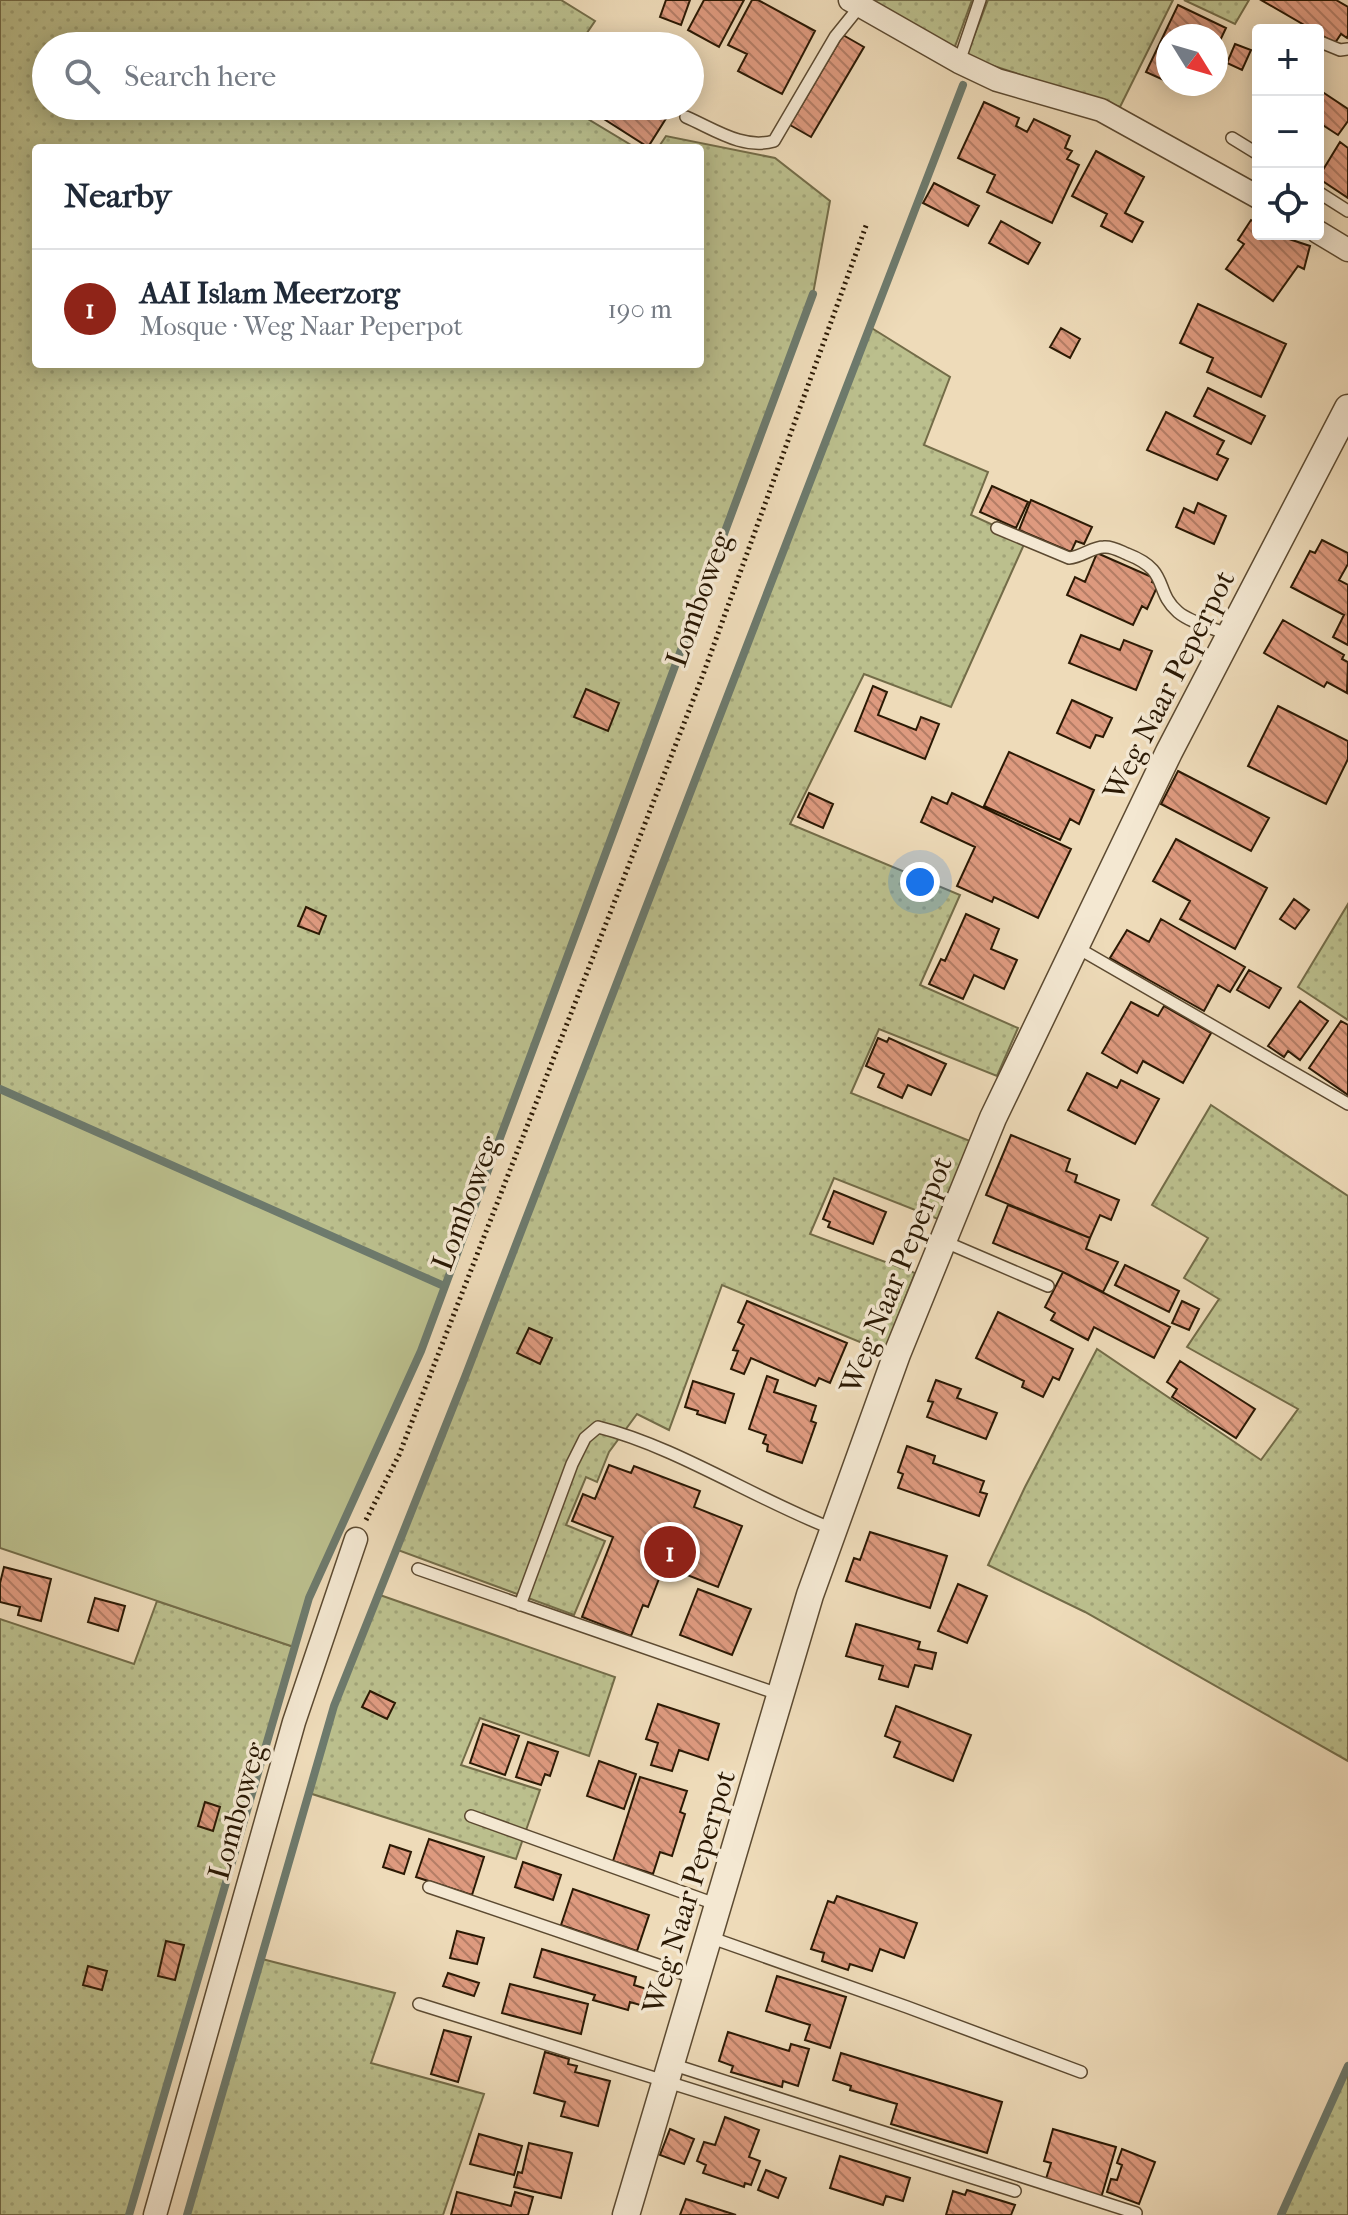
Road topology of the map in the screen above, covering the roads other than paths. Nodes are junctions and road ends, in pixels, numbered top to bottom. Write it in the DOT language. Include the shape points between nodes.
graph roads {
  1 [pos="980,0"];
  2 [pos="855,3"];
  3 [pos="1324,43"];
  4 [pos="1348,49"];
  5 [pos="959,62"];
  6 [pos="693,120"];
  7 [pos="1232,138"];
  8 [pos="1252,150"];
  9 [pos="1252,194"];
  10 [pos="1324,196"];
  11 [pos="1348,211"];
  12 [pos="1324,236"];
  13 [pos="1348,250"];
  14 [pos="1348,408"];
  15 [pos="997,528"];
  16 [pos="1230,635"];
  17 [pos="1076,946"];
  18 [pos="1348,1104"];
  19 [pos="943,1241"];
  20 [pos="1048,1286"];
  21 [pos="833,1529"];
  22 [pos="356,1539"];
  23 [pos="418,1569"];
  24 [pos="520,1605"];
  25 [pos="781,1696"];
  26 [pos="471,1816"];
  27 [pos="429,1887"];
  28 [pos="718,1905"];
  29 [pos="708,1937"];
  30 [pos="696,1978"];
  31 [pos="419,2004"];
  32 [pos="668,2072"];
  33 [pos="1081,2072"];
  34 [pos="1015,2191"];
  35 [pos="1136,2213"];
  36 [pos="155,2215"];
  37 [pos="626,2215"];
  1 -- 5 [label="lane"];
  2 -- 5 [label="street"];
  2 -- 6 [label="lane" via="774,141 746,144"];
  3 -- 4 [label="lane"];
  5 -- 9 [label="street" via="997,80 1101,110"];
  7 -- 8 [label="lane"];
  10 -- 11 [label="lane"];
  12 -- 13 [label="street"];
  14 -- 16 [label="street, Weg Naar Peperpot"];
  15 -- 16 [label="lane" via="1069,558 1108,546 1140,559 1154,568 1179,613"];
  16 -- 17 [label="street, Weg Naar Peperpot"];
  17 -- 18 [label="lane"];
  17 -- 19 [label="street, Weg Naar Peperpot" via="993,1118"];
  19 -- 20 [label="lane"];
  19 -- 21 [label="street, Weg Naar Peperpot"];
  21 -- 24 [label="lane" via="645,1442 598,1427 585,1438 572,1464"];
  21 -- 25 [label="street, Weg Naar Peperpot"];
  22 -- 36 [label="street, Lomboweg" via="294,1722"];
  23 -- 24 [label="lane"];
  24 -- 25 [label="lane"];
  25 -- 28 [label="street, Weg Naar Peperpot"];
  26 -- 28 [label="lane"];
  27 -- 30 [label="lane"];
  28 -- 29 [label="street, Weg Naar Peperpot"];
  29 -- 30 [label="street, Weg Naar Peperpot"];
  29 -- 33 [label="lane"];
  30 -- 32 [label="street, Weg Naar Peperpot"];
  31 -- 32 [label="lane"];
  32 -- 34 [label="lane"];
  32 -- 35 [label="lane"];
  32 -- 37 [label="street, Weg Naar Peperpot"];
}
